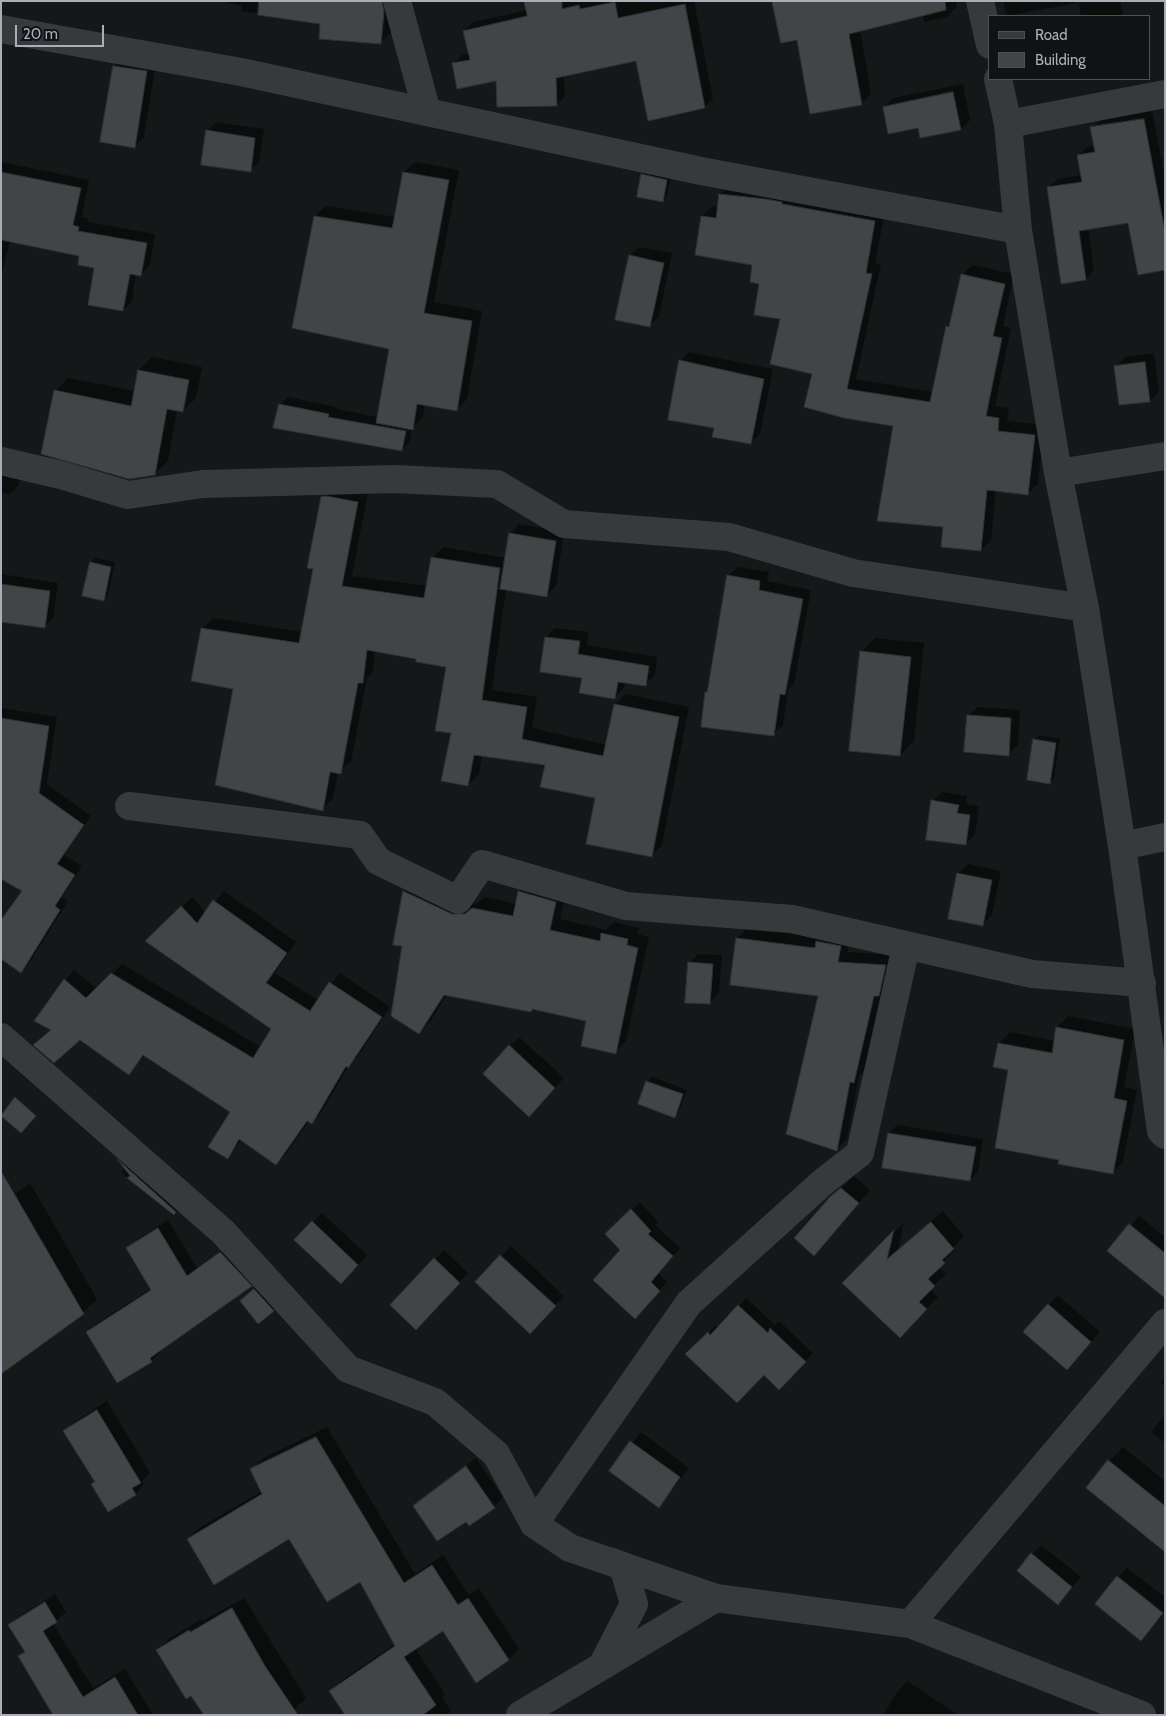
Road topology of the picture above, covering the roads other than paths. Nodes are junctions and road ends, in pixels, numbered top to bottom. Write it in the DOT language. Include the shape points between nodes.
graph roads {
  1 [pos="397,1"];
  2 [pos="980,1"];
  3 [pos="1,29"];
  4 [pos="988,35"];
  5 [pos="998,80"];
  6 [pos="1165,94"];
  7 [pos="427,112"];
  8 [pos="1008,124"];
  9 [pos="1018,230"];
  10 [pos="1165,456"];
  11 [pos="1,461"];
  12 [pos="1058,473"];
  13 [pos="1085,608"];
  14 [pos="129,806"];
  15 [pos="1165,837"];
  16 [pos="1122,846"];
  17 [pos="906,946"];
  18 [pos="1142,983"];
  19 [pos="1,1036"];
  20 [pos="1165,1135"];
  21 [pos="1165,1324"];
  22 [pos="534,1524"];
  23 [pos="570,1548"];
  24 [pos="716,1598"];
  25 [pos="910,1624"];
  26 [pos="603,1664"];
  27 [pos="520,1715"];
  28 [pos="1142,1715"];
  1 -- 7 [label="street"];
  2 -- 4 [label="street"];
  3 -- 7 [label="street" via="241,72"];
  5 -- 8 [label="street"];
  6 -- 8 [label="street"];
  7 -- 9 [label="street" via="701,172"];
  8 -- 9 [label="street"];
  9 -- 12 [label="street"];
  10 -- 12 [label="street"];
  11 -- 13 [label="street" via="128,495 203,484 395,480 497,484 564,524 729,537 852,573"];
  12 -- 13 [label="street"];
  13 -- 16 [label="street"];
  14 -- 17 [label="street" via="360,836 378,861 458,900 482,864 626,906 792,919"];
  15 -- 16 [label="street"];
  16 -- 18 [label="street"];
  17 -- 18 [label="street" via="1032,974"];
  17 -- 22 [label="street" via="860,1153 688,1303"];
  18 -- 20 [label="street" via="1161,1131"];
  19 -- 22 [label="street" via="222,1232 348,1369 435,1402 496,1454"];
  21 -- 25 [label="street"];
  22 -- 23 [label="street"];
  23 -- 24 [label="street"];
  23 -- 26 [label="street" via="623,1566 634,1604"];
  24 -- 25 [label="street"];
  24 -- 26 [label="street"];
  25 -- 28 [label="street"];
  26 -- 27 [label="street"];
}
